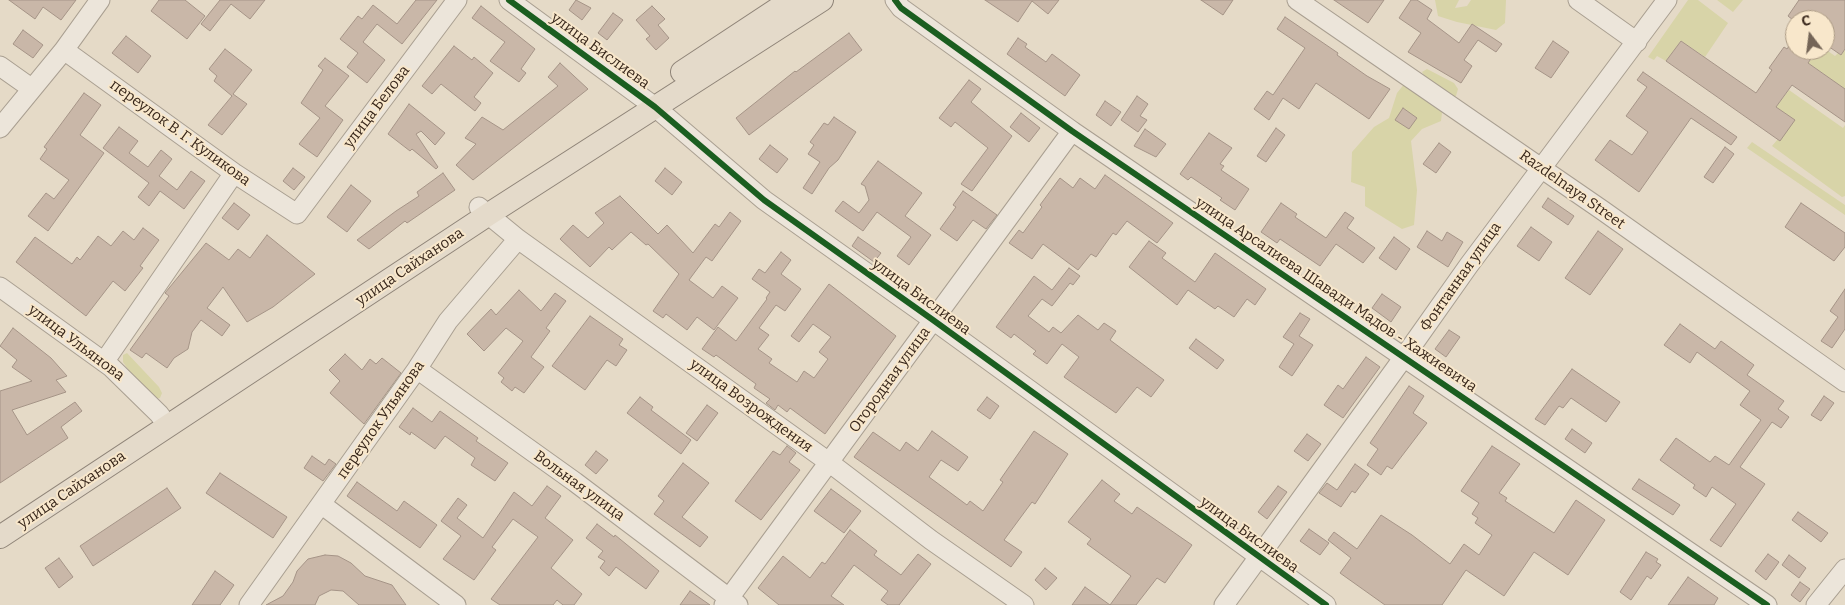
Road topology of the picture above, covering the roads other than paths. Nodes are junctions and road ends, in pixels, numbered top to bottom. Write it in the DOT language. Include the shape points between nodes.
graph roads {
  1 [pos="100,0"];
  2 [pos="457,0"];
  3 [pos="509,0"];
  4 [pos="791,0"];
  5 [pos="822,0"];
  6 [pos="895,0"];
  7 [pos="1297,0"];
  8 [pos="1578,0"];
  9 [pos="1667,0"];
  10 [pos="1637,42"];
  11 [pos="64,50"];
  12 [pos="0,66"];
  13 [pos="30,88"];
  14 [pos="648,102"];
  15 [pos="0,128"];
  16 [pos="1072,130"];
  17 [pos="1540,168"];
  18 [pos="234,173"];
  19 [pos="484,210"];
  20 [pos="297,214"];
  21 [pos="518,239"];
  22 [pos="0,287"];
  23 [pos="933,320"];
  24 [pos="1404,358"];
  25 [pos="104,362"];
  26 [pos="417,369"];
  27 [pos="1845,382"];
  28 [pos="163,420"];
  29 [pos="830,462"];
  30 [pos="321,504"];
  31 [pos="0,520"];
  32 [pos="0,538"];
  33 [pos="1257,557"];
  34 [pos="1845,569"];
  35 [pos="731,603"];
  36 [pos="250,605"];
  37 [pos="456,605"];
  38 [pos="1024,605"];
  39 [pos="1224,605"];
  40 [pos="1326,605"];
  41 [pos="1767,605"];
  42 [pos="1816,605"];
  1 -- 11 [label="street"];
  2 -- 20 [label="street, улица Белова"];
  3 -- 14 [label="street, улица Бислиева"];
  4 -- 14 [label="main road, улица Сайханова"];
  5 -- 14 [label="main road, улица Сайханова"];
  6 -- 16 [label="street, улица Арсалиева Шавади Мадов - Хажиевича"];
  7 -- 17 [label="street, Razdelnaya Street"];
  8 -- 10 [label="street"];
  9 -- 10 [label="street, Фонтанная улица"];
  10 -- 17 [label="street, Фонтанная улица"];
  11 -- 13 [label="street"];
  11 -- 18 [label="street, переулок В. Г. Куликова"];
  12 -- 13 [label="street"];
  13 -- 15 [label="street"];
  14 -- 19 [label="main road, улица Сайханова"];
  14 -- 23 [label="street, улица Бислиева" via="764,200"];
  16 -- 23 [label="street, Огородная улица"];
  16 -- 24 [label="street, улица Арсалиева Шавади Мадов - Хажиевича"];
  17 -- 24 [label="street, Фонтанная улица"];
  17 -- 27 [label="street, Razdelnaya Street"];
  18 -- 20 [label="street, переулок В. Г. Куликова"];
  18 -- 25 [label="street"];
  19 -- 21 [label="street, улица Возрождения"];
  19 -- 28 [label="main road, улица Сайханова"];
  21 -- 26 [label="street, переулок Ульянова" via="448,321"];
  21 -- 29 [label="street, улица Возрождения"];
  22 -- 25 [label="street, улица Ульянова"];
  23 -- 29 [label="street, Огородная улица"];
  23 -- 33 [label="street, улица Бислиева"];
  24 -- 33 [label="street, Фонтанная улица"];
  24 -- 41 [label="street, улица Арсалиева Шавади Мадов - Хажиевича"];
  25 -- 28 [label="street, улица Ульянова"];
  26 -- 30 [label="street, переулок Ульянова"];
  26 -- 35 [label="street, Вольная улица" via="575,482"];
  28 -- 31 [label="main road, улица Сайханова"];
  28 -- 32 [label="main road, улица Сайханова"];
  29 -- 35 [label="street, Огородная улица"];
  29 -- 38 [label="street, улица Возрождения" via="931,540"];
  30 -- 36 [label="street, переулок Ульянова"];
  30 -- 37 [label="street"];
  33 -- 39 [label="street, Фонтанная улица"];
  33 -- 40 [label="street, улица Бислиева"];
  34 -- 42 [label="street"];
}
